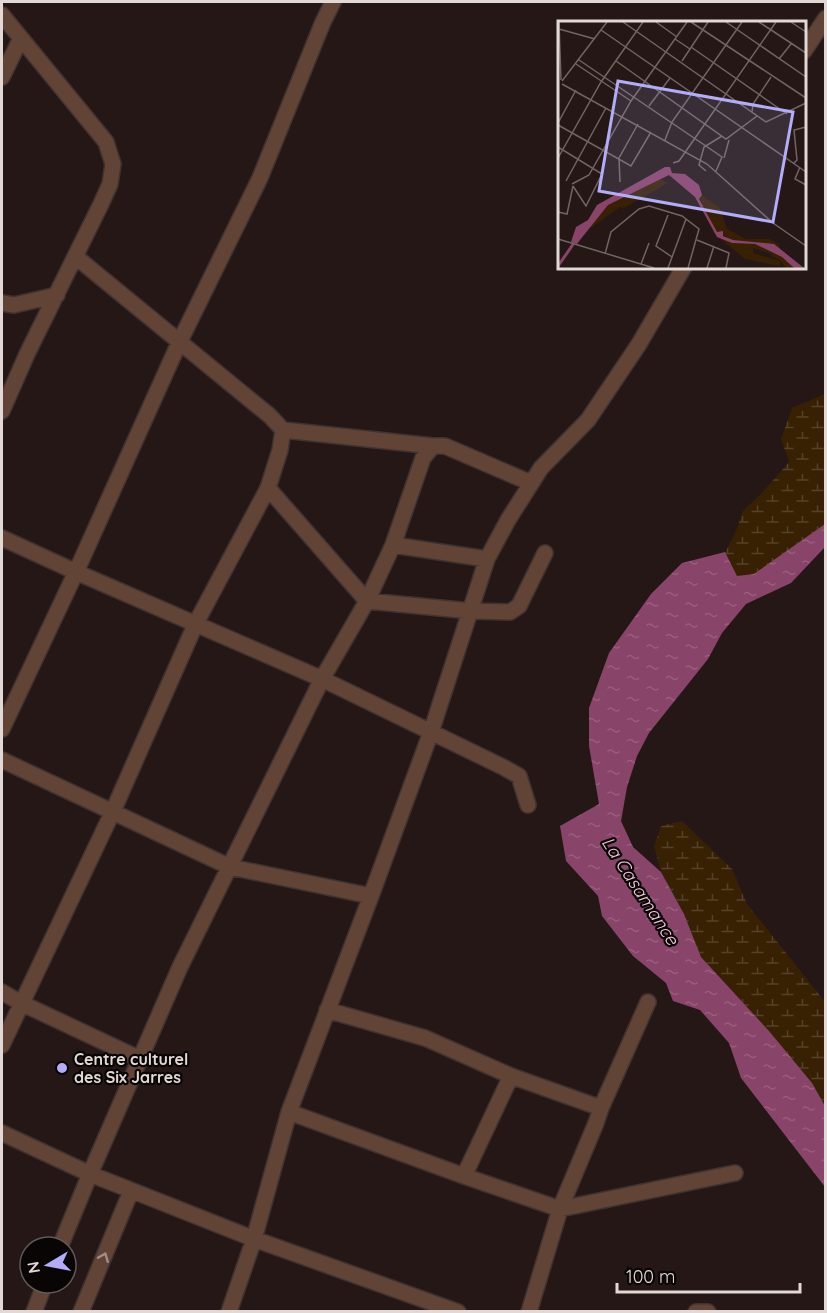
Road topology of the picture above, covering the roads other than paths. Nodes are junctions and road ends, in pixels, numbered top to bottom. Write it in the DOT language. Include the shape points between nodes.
graph roads {
  1 [pos="333,2"];
  2 [pos="2,15"];
  3 [pos="825,18"];
  4 [pos="21,38"];
  5 [pos="806,48"];
  6 [pos="2,77"];
  7 [pos="76,257"];
  8 [pos="683,268"];
  9 [pos="57,295"];
  10 [pos="2,303"];
  11 [pos="179,343"];
  12 [pos="2,411"];
  13 [pos="283,430"];
  14 [pos="433,446"];
  15 [pos="531,483"];
  16 [pos="268,488"];
  17 [pos="2,538"];
  18 [pos="393,545"];
  19 [pos="545,553"];
  20 [pos="487,559"];
  21 [pos="76,572"];
  22 [pos="367,601"];
  23 [pos="471,611"];
  24 [pos="196,623"];
  25 [pos="322,679"];
  26 [pos="2,729"];
  27 [pos="431,732"];
  28 [pos="2,760"];
  29 [pos="528,805"];
  30 [pos="113,811"];
  31 [pos="230,867"];
  32 [pos="371,896"];
  33 [pos="2,992"];
  34 [pos="648,1002"];
  35 [pos="21,1003"];
  36 [pos="327,1010"];
  37 [pos="2,1045"];
  38 [pos="140,1059"];
  39 [pos="511,1076"];
  40 [pos="601,1108"];
  41 [pos="289,1112"];
  42 [pos="2,1133"];
  43 [pos="735,1173"];
  44 [pos="90,1174"];
  45 [pos="464,1176"];
  46 [pos="131,1191"];
  47 [pos="560,1209"];
  48 [pos="65,1235"];
  49 [pos="254,1239"];
  50 [pos="40,1295"];
  51 [pos="34,1311"];
  52 [pos="81,1311"];
  53 [pos="228,1311"];
  54 [pos="458,1311"];
  55 [pos="529,1311"];
  56 [pos="696,1311"];
  57 [pos="708,1311"];
  1 -- 11 [label="street" via="260,178"];
  2 -- 4 [label="street"];
  3 -- 5 [label="street"];
  4 -- 6 [label="street"];
  4 -- 7 [label="street" via="106,142 113,164 110,184"];
  7 -- 9 [label="street"];
  7 -- 11 [label="street"];
  8 -- 15 [label="street" via="588,420 540,468"];
  9 -- 10 [label="street" via="14,305"];
  9 -- 12 [label="street"];
  11 -- 13 [label="street"];
  11 -- 21 [label="street"];
  13 -- 14 [label="street"];
  13 -- 16 [label="street"];
  14 -- 15 [label="street" via="445,446"];
  14 -- 18 [label="street" via="423,458"];
  15 -- 20 [label="street"];
  16 -- 22 [label="street"];
  16 -- 24 [label="street"];
  17 -- 21 [label="street"];
  18 -- 20 [label="street"];
  18 -- 22 [label="street"];
  19 -- 23 [label="street" via="519,606 503,613"];
  20 -- 23 [label="street"];
  21 -- 24 [label="street"];
  21 -- 26 [label="street"];
  22 -- 23 [label="street"];
  22 -- 25 [label="street"];
  23 -- 27 [label="street"];
  24 -- 25 [label="street"];
  24 -- 30 [label="street"];
  25 -- 27 [label="street"];
  25 -- 31 [label="street"];
  27 -- 29 [label="street" via="519,776"];
  27 -- 32 [label="street"];
  28 -- 30 [label="street"];
  30 -- 31 [label="street"];
  30 -- 35 [label="street"];
  31 -- 32 [label="street"];
  31 -- 38 [label="street"];
  32 -- 36 [label="street"];
  33 -- 35 [label="street"];
  34 -- 40 [label="street"];
  35 -- 37 [label="street"];
  35 -- 38 [label="street"];
  36 -- 39 [label="street" via="425,1038"];
  36 -- 41 [label="street"];
  38 -- 44 [label="street"];
  39 -- 40 [label="street"];
  39 -- 45 [label="street"];
  40 -- 47 [label="street"];
  41 -- 45 [label="street"];
  41 -- 49 [label="street"];
  42 -- 44 [label="street"];
  43 -- 47 [label="street"];
  44 -- 46 [label="street"];
  44 -- 48 [label="street"];
  45 -- 47 [label="street"];
  46 -- 49 [label="street"];
  52 -- 46 [label="street, one-way"];
  47 -- 55 [label="street"];
  49 -- 53 [label="street"];
  49 -- 54 [label="street"];
  50 -- 51 [label="street"];
  56 -- 57 [label="street"];
}
